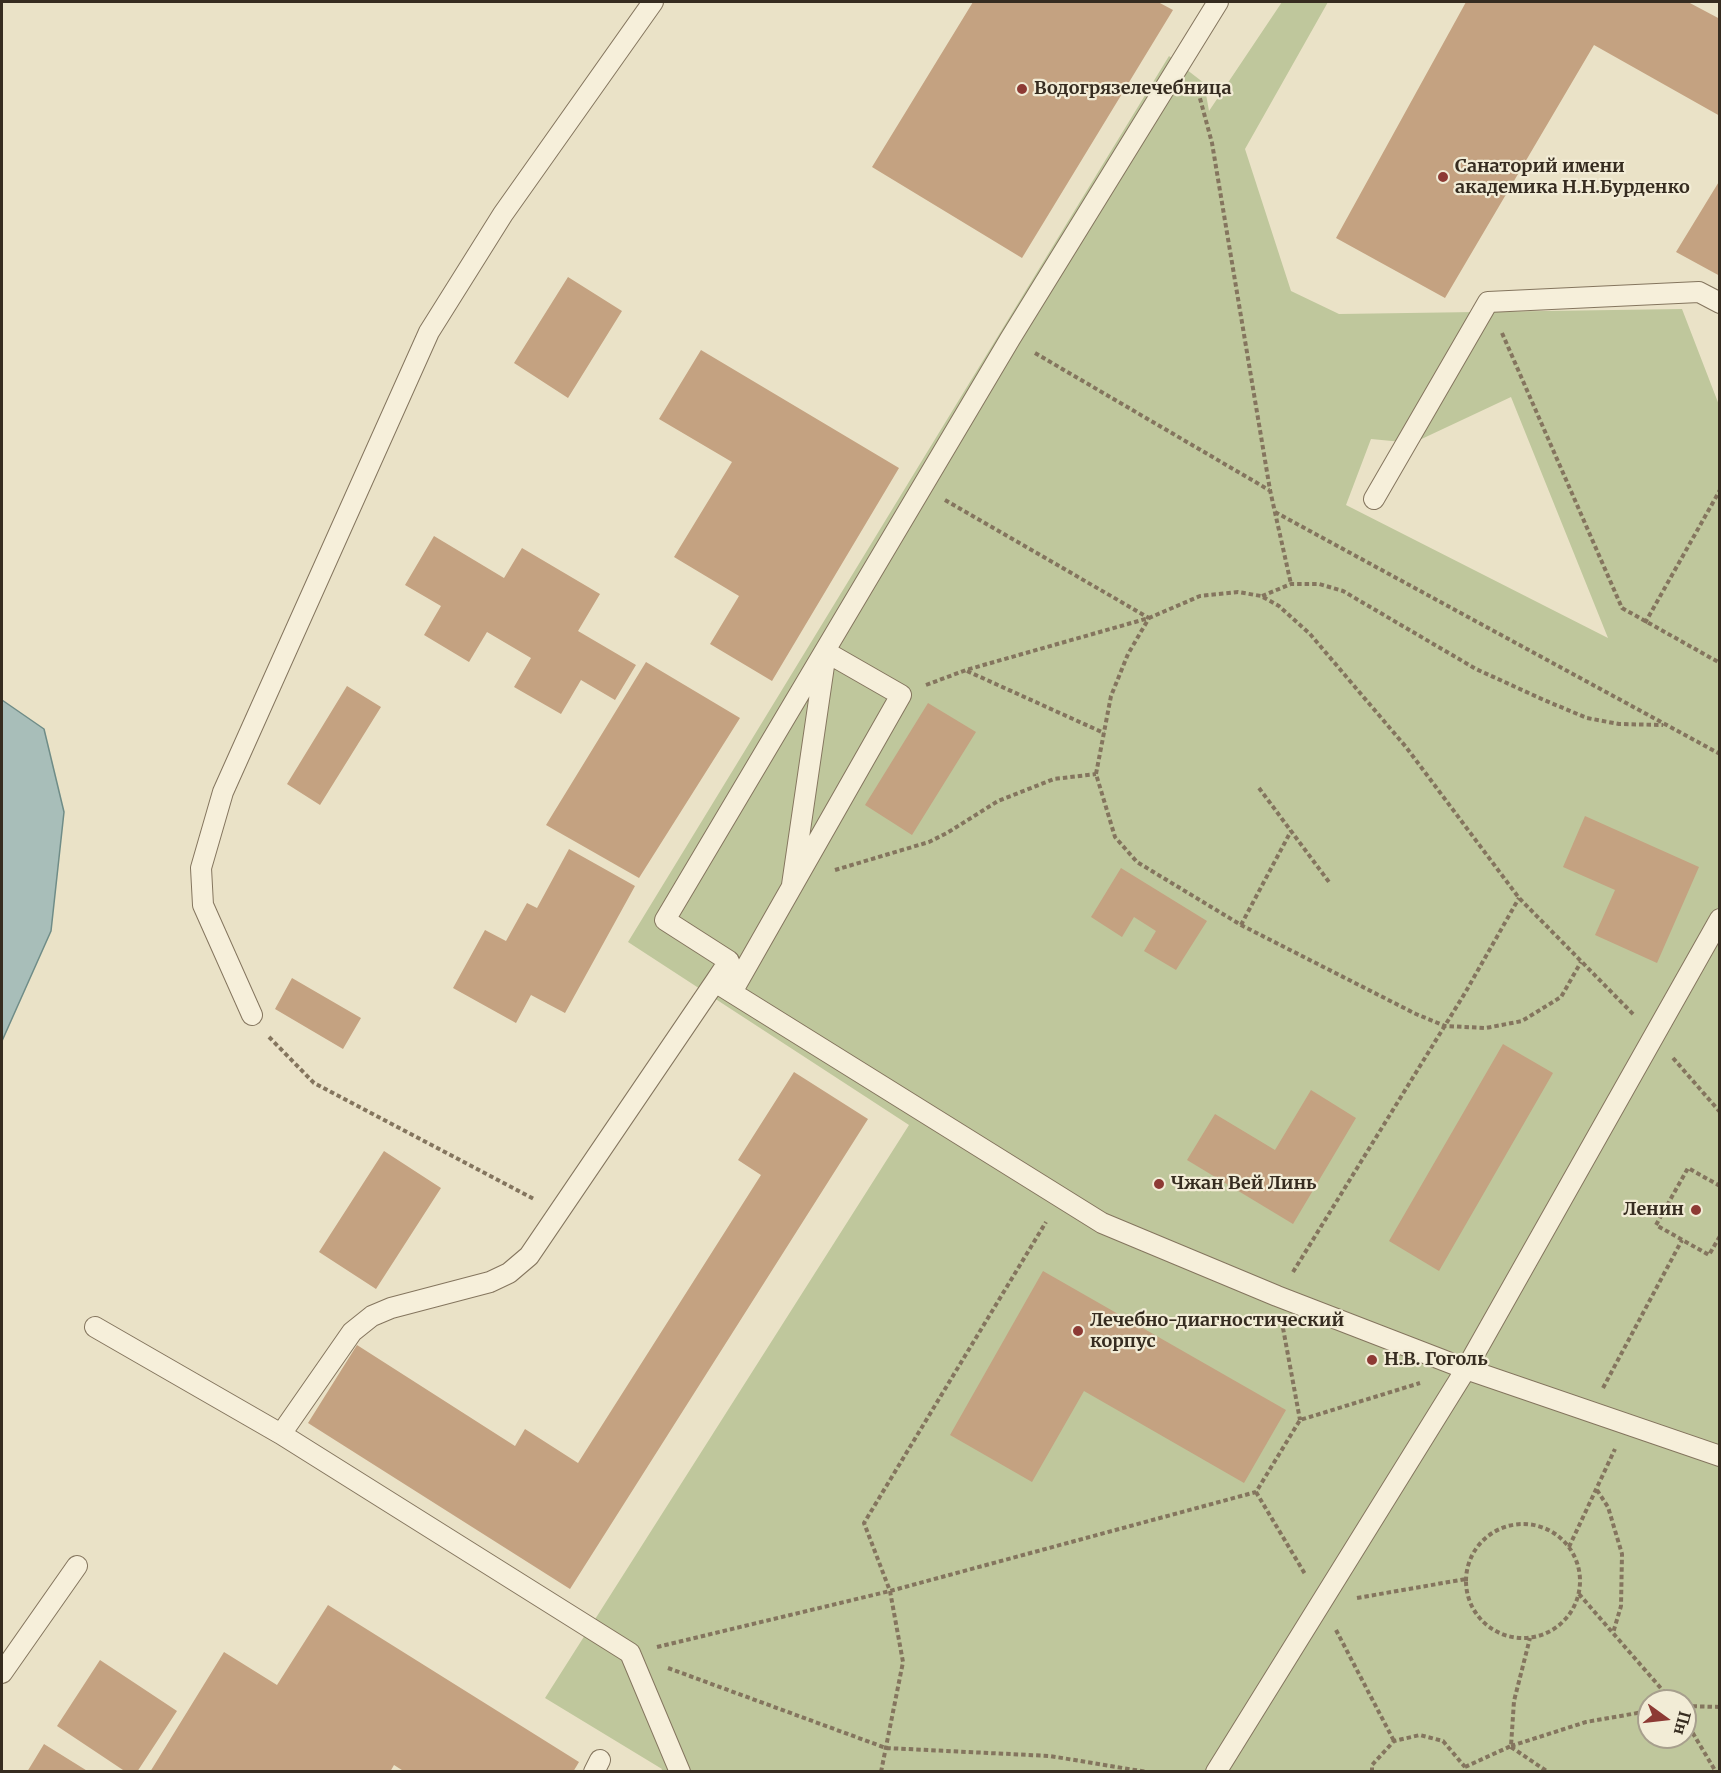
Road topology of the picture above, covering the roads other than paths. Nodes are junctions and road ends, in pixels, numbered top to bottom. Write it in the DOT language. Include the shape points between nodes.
graph roads {
  1 [pos="651,2"];
  2 [pos="1218,2"];
  3 [pos="1719,303"];
  4 [pos="1374,499"];
  5 [pos="826,652"];
  6 [pos="792,885"];
  7 [pos="1719,920"];
  8 [pos="724,987"];
  9 [pos="252,1015"];
  10 [pos="95,1327"];
  11 [pos="1466,1369"];
  12 [pos="280,1434"];
  13 [pos="1719,1456"];
  14 [pos="77,1566"];
  15 [pos="2,1673"];
  16 [pos="680,1772"];
  17 [pos="1216,1772"];
  1 -- 9 [label="lane" via="503,214 429,333 223,792 201,868 202,905"];
  2 -- 5 [label="lane" via="1010,339"];
  3 -- 4 [label="lane" via="1699,292 1488,302"];
  5 -- 6 [label="lane"];
  5 -- 6 [label="lane" via="901,695"];
  5 -- 8 [label="lane" via="665,920 729,960"];
  6 -- 8 [label="lane"];
  7 -- 11 [label="lane"];
  8 -- 11 [label="lane" via="1102,1223"];
  8 -- 12 [label="lane" via="529,1256 509,1273 490,1282 372,1316 352,1332"];
  10 -- 12 [label="lane"];
  11 -- 13 [label="lane"];
  11 -- 17 [label="lane"];
  12 -- 16 [label="lane" via="630,1653"];
  14 -- 15 [label="lane"];
}
